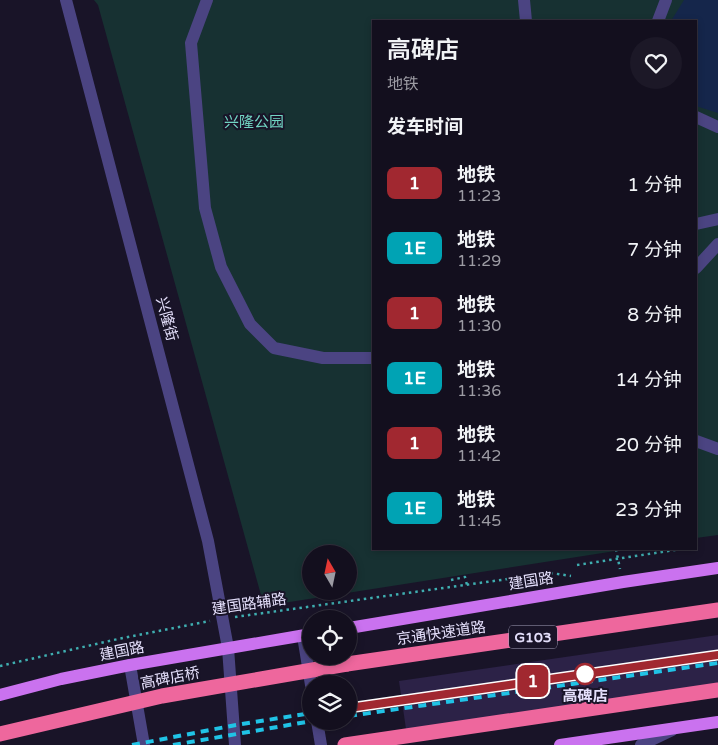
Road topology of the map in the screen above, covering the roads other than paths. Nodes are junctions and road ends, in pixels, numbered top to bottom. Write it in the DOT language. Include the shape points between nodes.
graph roads {
  1 [pos="66,0"];
  2 [pos="207,0"];
  3 [pos="524,0"];
  4 [pos="666,0"];
  5 [pos="526,20"];
  6 [pos="658,20"];
  7 [pos="697,117"];
  8 [pos="718,127"];
  9 [pos="718,219"];
  10 [pos="697,224"];
  11 [pos="718,244"];
  12 [pos="697,267"];
  13 [pos="372,358"];
  14 [pos="697,441"];
  15 [pos="718,449"];
  16 [pos="718,568"];
  17 [pos="718,610"];
  18 [pos="357,627"];
  19 [pos="302,636"];
  20 [pos="228,648"];
  21 [pos="357,663"];
  22 [pos="130,665"];
  23 [pos="342,665"];
  24 [pos="718,690"];
  25 [pos="0,695"];
  26 [pos="718,722"];
  27 [pos="674,729"];
  28 [pos="318,730"];
  29 [pos="0,734"];
  30 [pos="351,744"];
  31 [pos="144,745"];
  32 [pos="235,745"];
  33 [pos="321,745"];
  34 [pos="560,745"];
  35 [pos="640,745"];
  1 -- 20 [label="street, 兴隆街" via="208,541"];
  2 -- 13 [label="street" via="191,44 205,208 221,267 250,324 274,348 323,358"];
  3 -- 5 [label="street"];
  4 -- 6 [label="street"];
  7 -- 8 [label="street"];
  9 -- 10 [label="street"];
  11 -- 12 [label="street"];
  14 -- 15 [label="street"];
  16 -- 18 [label="main road, 建国路"];
  17 -- 21 [label="highway, 京通快速道路 / G103"];
  19 -- 20 [label="main road, 建国路"];
  20 -- 22 [label="main road, 建国路"];
  20 -- 32 [label="street, 兴隆街"];
  22 -- 25 [label="main road, 建国路"];
  22 -- 31 [label="street"];
  23 -- 29 [label="highway, 高碑店桥 / G103, bridge" via="162,696"];
  24 -- 30 [label="highway"];
  26 -- 27 [label="main road"];
  27 -- 34 [label="main road"];
  27 -- 35 [label="street"];
  28 -- 33 [label="street"];
}
